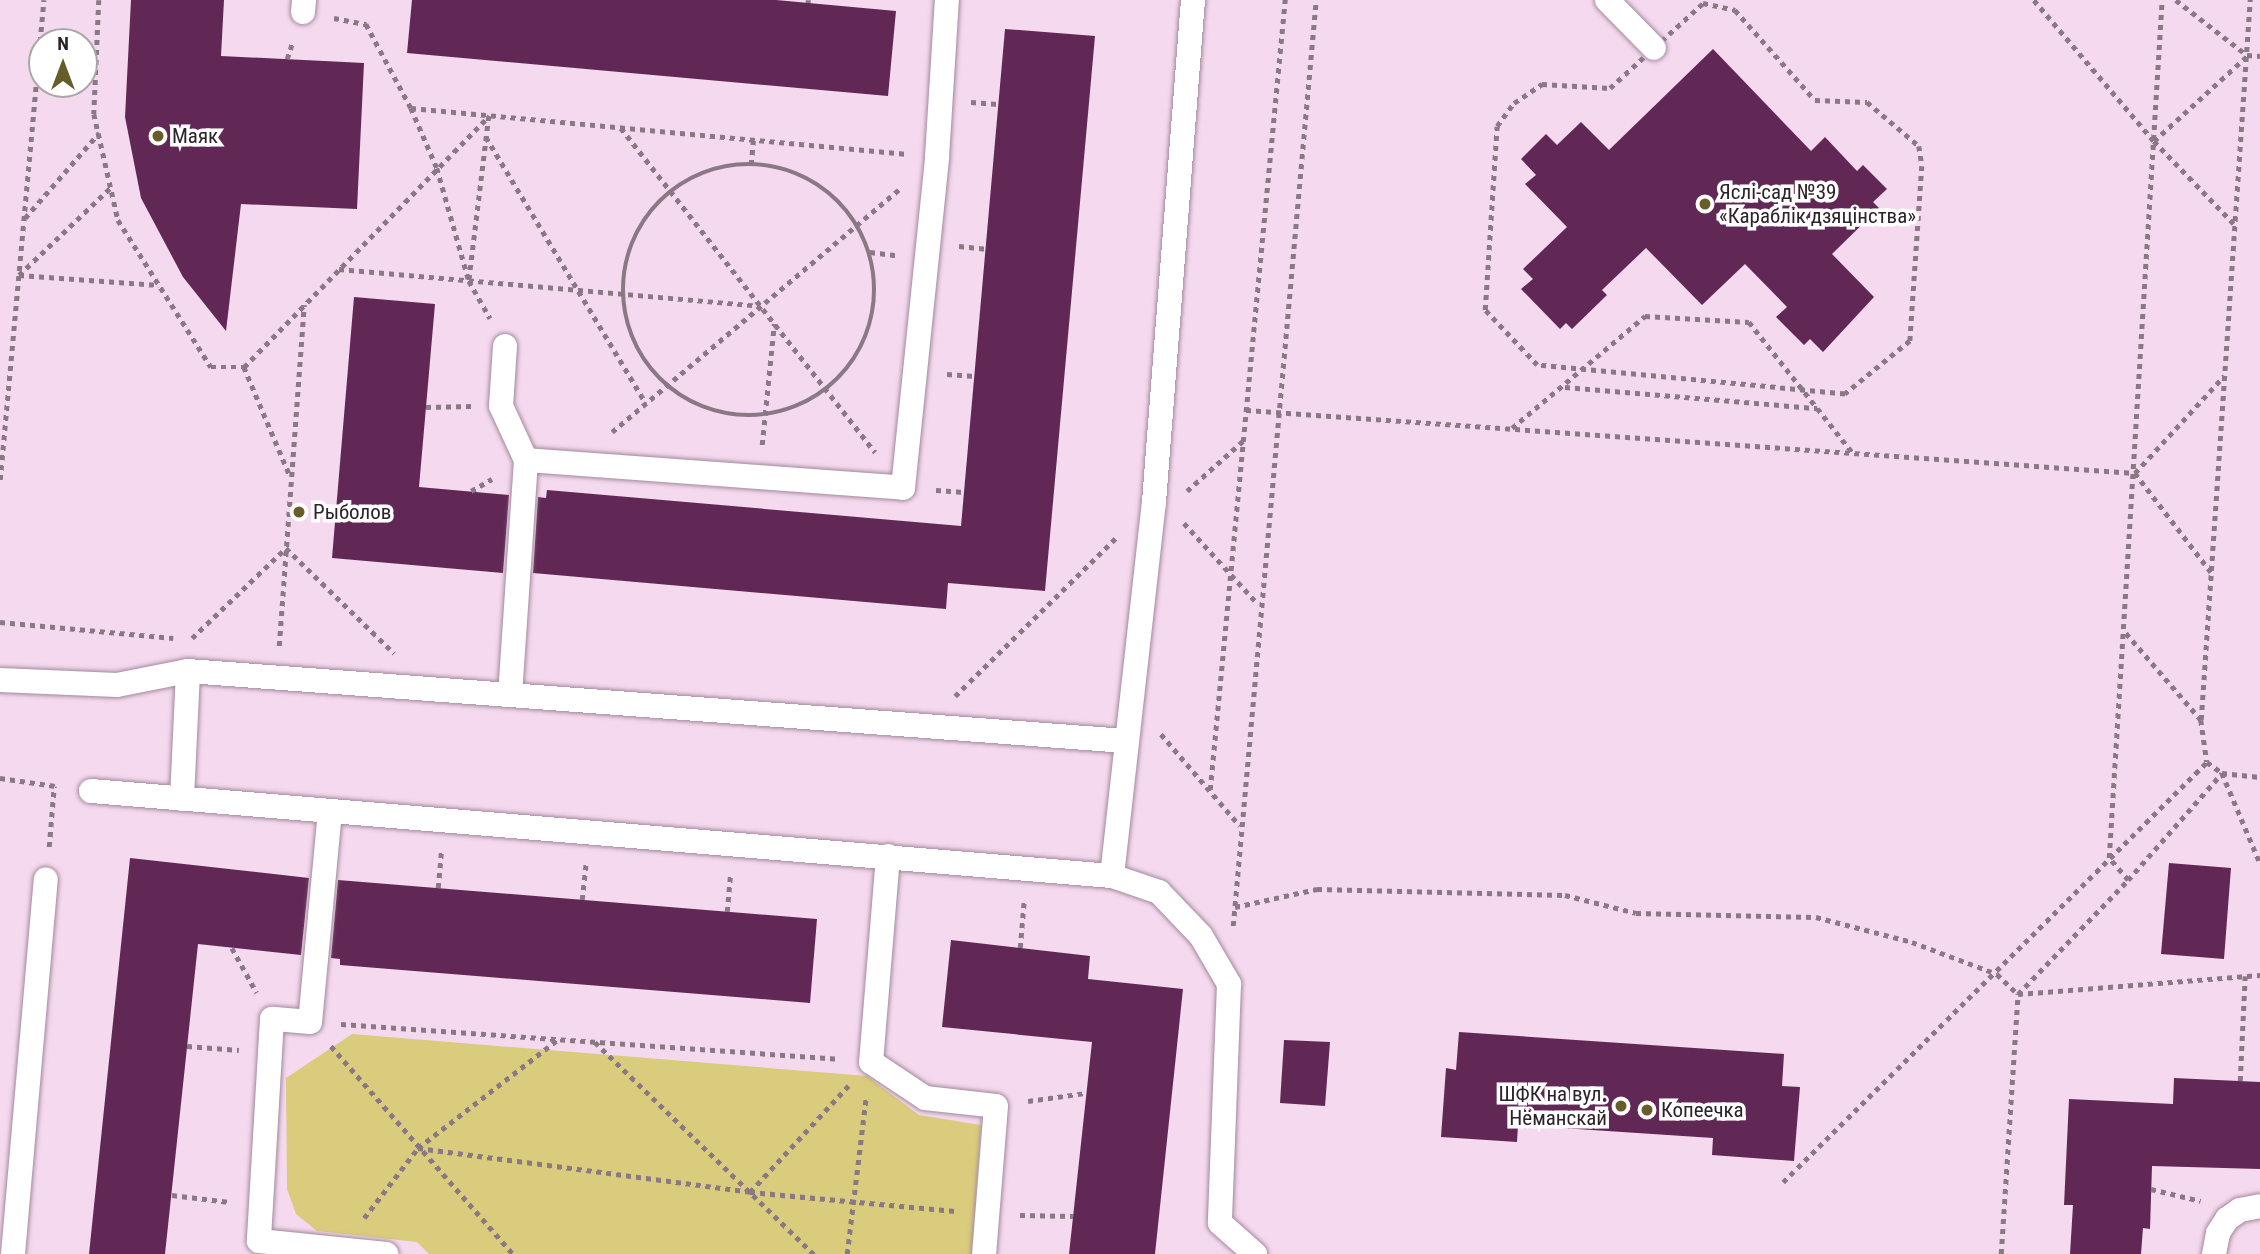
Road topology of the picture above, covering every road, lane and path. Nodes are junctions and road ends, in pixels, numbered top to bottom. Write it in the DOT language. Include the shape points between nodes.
graph roads {
  1 [pos="44,0"];
  2 [pos="99,0"];
  3 [pos="947,0"];
  4 [pos="1193,0"];
  5 [pos="1285,0"];
  6 [pos="1316,0"];
  7 [pos="1607,0"];
  8 [pos="2034,0"];
  9 [pos="2162,0"];
  10 [pos="2176,0"];
  11 [pos="2250,0"];
  12 [pos="304,6"];
  13 [pos="1654,48"];
  14 [pos="2247,55"];
  15 [pos="2260,56"];
  16 [pos="411,108"];
  17 [pos="489,116"];
  18 [pos="620,127"];
  19 [pos="99,133"];
  20 [pos="486,137"];
  21 [pos="753,140"];
  22 [pos="2154,141"];
  23 [pos="937,157"];
  24 [pos="751,164"];
  25 [pos="438,168"];
  26 [pos="111,187"];
  27 [pos="670,191"];
  28 [pos="24,219"];
  29 [pos="858,225"];
  30 [pos="2236,226"];
  31 [pos="338,269"];
  32 [pos="19,275"];
  33 [pos="469,281"];
  34 [pos="159,285"];
  35 [pos="579,290"];
  36 [pos="622,294"];
  37 [pos="304,305"];
  38 [pos="761,306"];
  39 [pos="774,324"];
  40 [pos="505,346"];
  41 [pos="244,367"];
  42 [pos="1583,371"];
  43 [pos="2225,375"];
  44 [pos="666,387"];
  45 [pos="1564,387"];
  46 [pos="1802,389"];
  47 [pos="826,390"];
  48 [pos="646,403"];
  49 [pos="501,406"];
  50 [pos="426,407"];
  51 [pos="1818,408"];
  52 [pos="1246,410"];
  53 [pos="1280,412"];
  54 [pos="765,416"];
  55 [pos="1512,428"];
  56 [pos="1244,440"];
  57 [pos="1853,453"];
  58 [pos="1,457"];
  59 [pos="526,460"];
  60 [pos="574,464"];
  61 [pos="2135,473"];
  62 [pos="759,477"];
  63 [pos="291,479"];
  64 [pos="0,480"];
  65 [pos="903,488"];
  66 [pos="1154,502"];
  67 [pos="286,548"];
  68 [pos="1230,570"];
  69 [pos="2211,572"];
  70 [pos="1259,605"];
  71 [pos="0,622"];
  72 [pos="2125,632"];
  73 [pos="188,671"];
  74 [pos="276,678"];
  75 [pos="0,680"];
  76 [pos="430,689"];
  77 [pos="510,695"];
  78 [pos="1129,697"];
  79 [pos="2201,720"];
  80 [pos="924,726"];
  81 [pos="1125,741"];
  82 [pos="2207,762"];
  83 [pos="2222,774"];
  84 [pos="2260,776"];
  85 [pos="0,778"];
  86 [pos="54,786"];
  87 [pos="1210,790"];
  88 [pos="91,791"];
  89 [pos="182,799"];
  90 [pos="330,811"];
  91 [pos="1241,826"];
  92 [pos="888,856"];
  93 [pos="2109,858"];
  94 [pos="2260,863"];
  95 [pos="1026,868"];
  96 [pos="1112,876"];
  97 [pos="46,879"];
  98 [pos="2129,880"];
  99 [pos="1235,907"];
  100 [pos="1233,932"];
  101 [pos="232,948"];
  102 [pos="1020,948"];
  103 [pos="1997,974"];
  104 [pos="2260,975"];
  105 [pos="2245,976"];
  106 [pos="2018,994"];
  107 [pos="272,1019"];
  108 [pos="310,1022"];
  109 [pos="557,1039"];
  110 [pos="594,1042"];
  111 [pos="187,1046"];
  112 [pos="270,1052"];
  113 [pos="870,1062"];
  114 [pos="2240,1081"];
  115 [pos="1086,1093"];
  116 [pos="996,1106"];
  117 [pos="418,1148"];
  118 [pos="1783,1182"];
  119 [pos="2151,1189"];
  120 [pos="750,1192"];
  121 [pos="172,1195"];
  122 [pos="853,1203"];
  123 [pos="263,1205"];
  124 [pos="2250,1208"];
  125 [pos="987,1214"];
  126 [pos="1073,1216"];
  127 [pos="339,1250"];
  128 [pos="13,1254"];
  129 [pos="386,1254"];
  130 [pos="513,1254"];
  131 [pos="814,1254"];
  132 [pos="847,1254"];
  133 [pos="984,1254"];
  134 [pos="1255,1254"];
  135 [pos="2001,1254"];
  136 [pos="2214,1254"];
  1 -- 28 [label="path"];
  2 -- 19 [label="path" via="94,40"];
  3 -- 23 [label="lane"];
  4 -- 66 [label="lane"];
  5 -- 52 [label="path"];
  6 -- 53 [label="path"];
  7 -- 13 [label="lane"];
  8 -- 22 [label="path"];
  9 -- 22 [label="path"];
  10 -- 14 [label="path"];
  11 -- 14 [label="path"];
  12 -- 16 [label="path" via="366,24"];
  13 -- 42 [label="path" via="1610,88 1542,84 1514,103 1497,126 1485,310 1537,365"];
  13 -- 46 [label="path" via="1703,3 1735,9 1815,100 1867,102 1919,146 1922,166 1910,341 1845,394"];
  14 -- 15 [label="path"];
  14 -- 22 [label="path"];
  14 -- 30 [label="path"];
  16 -- 17 [label="path"];
  16 -- 25 [label="path"];
  17 -- 18 [label="path"];
  17 -- 20 [label="path"];
  17 -- 25 [label="path"];
  18 -- 21 [label="path"];
  18 -- 27 [label="path"];
  19 -- 26 [label="path"];
  19 -- 28 [label="path"];
  20 -- 33 [label="path"];
  20 -- 35 [label="path"];
  21 -- 23 [label="path"];
  21 -- 24 [label="path"];
  22 -- 30 [label="path"];
  22 -- 61 [label="path"];
  23 -- 29 [label="path"];
  23 -- 65 [label="lane"];
  24 -- 27 [label="path" via="701,173"];
  24 -- 29 [label="path" via="806,177 835,197"];
  25 -- 31 [label="path"];
  25 -- 33 [label="path"];
  26 -- 32 [label="path"];
  26 -- 34 [label="path" via="118,220"];
  27 -- 36 [label="path" via="649,212 634,237"];
  27 -- 38 [label="path"];
  28 -- 32 [label="path"];
  29 -- 38 [label="path"];
  29 -- 47 [label="path" via="872,259 876,295 852,364"];
  30 -- 43 [label="path"];
  31 -- 33 [label="path"];
  31 -- 37 [label="path"];
  32 -- 34 [label="path"];
  32 -- 58 [label="path"];
  33 -- 35 [label="path"];
  33 -- 40 [label="path"];
  34 -- 41 [label="path" via="211,367"];
  35 -- 36 [label="path"];
  35 -- 48 [label="path"];
  36 -- 38 [label="path"];
  36 -- 44 [label="path" via="628,329 643,360"];
  37 -- 41 [label="path"];
  37 -- 63 [label="path"];
  38 -- 39 [label="path"];
  38 -- 44 [label="path"];
  39 -- 47 [label="path"];
  39 -- 54 [label="path"];
  40 -- 49 [label="lane"];
  41 -- 63 [label="path"];
  42 -- 45 [label="path"];
  42 -- 46 [label="path"];
  42 -- 46 [label="path" via="1645,316 1749,322"];
  43 -- 61 [label="path"];
  43 -- 69 [label="path"];
  44 -- 48 [label="path"];
  44 -- 54 [label="path" via="695,405 729,415"];
  45 -- 51 [label="path"];
  45 -- 55 [label="path"];
  46 -- 51 [label="path"];
  47 -- 54 [label="path" via="797,408"];
  47 -- 65 [label="path"];
  48 -- 60 [label="path"];
  49 -- 50 [label="path"];
  49 -- 59 [label="lane"];
  51 -- 57 [label="path"];
  52 -- 53 [label="path"];
  52 -- 56 [label="path"];
  53 -- 55 [label="path"];
  53 -- 70 [label="path"];
  54 -- 62 [label="path"];
  55 -- 57 [label="path"];
  56 -- 66 [label="path" via="1176,501"];
  56 -- 68 [label="path"];
  57 -- 61 [label="path"];
  58 -- 64 [label="path"];
  59 -- 60 [label="lane"];
  59 -- 77 [label="lane"];
  60 -- 62 [label="lane"];
  61 -- 69 [label="path"];
  61 -- 72 [label="path"];
  62 -- 65 [label="lane"];
  63 -- 67 [label="path"];
  66 -- 68 [label="path" via="1173,511"];
  66 -- 78 [label="lane"];
  66 -- 80 [label="path"];
  67 -- 71 [label="path" via="190,640"];
  67 -- 74 [label="path"];
  67 -- 76 [label="path"];
  68 -- 70 [label="path"];
  68 -- 87 [label="path"];
  69 -- 79 [label="path"];
  70 -- 91 [label="path"];
  72 -- 79 [label="path"];
  72 -- 93 [label="path"];
  73 -- 74 [label="lane"];
  73 -- 75 [label="lane" via="117,685"];
  73 -- 89 [label="lane"];
  74 -- 76 [label="lane"];
  76 -- 77 [label="lane"];
  77 -- 80 [label="lane"];
  78 -- 81 [label="lane"];
  78 -- 87 [label="path"];
  79 -- 82 [label="path"];
  80 -- 81 [label="lane"];
  81 -- 96 [label="lane"];
  82 -- 83 [label="path"];
  82 -- 93 [label="path"];
  83 -- 84 [label="path"];
  83 -- 94 [label="path"];
  83 -- 98 [label="path"];
  85 -- 86 [label="path"];
  86 -- 88 [label="path"];
  86 -- 97 [label="path"];
  87 -- 91 [label="path"];
  88 -- 89 [label="lane"];
  89 -- 90 [label="lane"];
  90 -- 92 [label="lane"];
  90 -- 108 [label="lane"];
  91 -- 99 [label="path"];
  92 -- 95 [label="lane"];
  92 -- 113 [label="lane"];
  93 -- 98 [label="path"];
  93 -- 103 [label="path"];
  95 -- 96 [label="lane"];
  95 -- 102 [label="path"];
  96 -- 134 [label="lane" via="1159,892 1201,936 1229,984 1220,1223"];
  97 -- 128 [label="lane"];
  98 -- 106 [label="path"];
  99 -- 100 [label="path"];
  99 -- 103 [label="path" via="1317,889 1565,895 1636,913 1816,917 1912,942"];
  101 -- 107 [label="path"];
  103 -- 106 [label="path"];
  103 -- 118 [label="path"];
  104 -- 105 [label="path"];
  105 -- 106 [label="path"];
  105 -- 114 [label="path"];
  106 -- 135 [label="path"];
  107 -- 108 [label="lane"];
  107 -- 112 [label="lane"];
  108 -- 109 [label="path"];
  108 -- 117 [label="path"];
  109 -- 110 [label="path"];
  109 -- 117 [label="path"];
  110 -- 113 [label="path"];
  110 -- 120 [label="path"];
  111 -- 112 [label="path"];
  112 -- 123 [label="lane"];
  113 -- 116 [label="lane" via="925,1098"];
  113 -- 120 [label="path"];
  113 -- 122 [label="path"];
  115 -- 116 [label="path"];
  116 -- 125 [label="lane"];
  117 -- 120 [label="path"];
  117 -- 127 [label="path"];
  117 -- 130 [label="path"];
  119 -- 124 [label="path"];
  120 -- 122 [label="path"];
  120 -- 131 [label="path"];
  121 -- 123 [label="path"];
  122 -- 125 [label="path"];
  122 -- 132 [label="path"];
  123 -- 127 [label="lane" via="259,1241"];
  124 -- 136 [label="lane" via="2218,1233"];
  125 -- 126 [label="path"];
  125 -- 133 [label="lane"];
  127 -- 129 [label="lane"];
}
